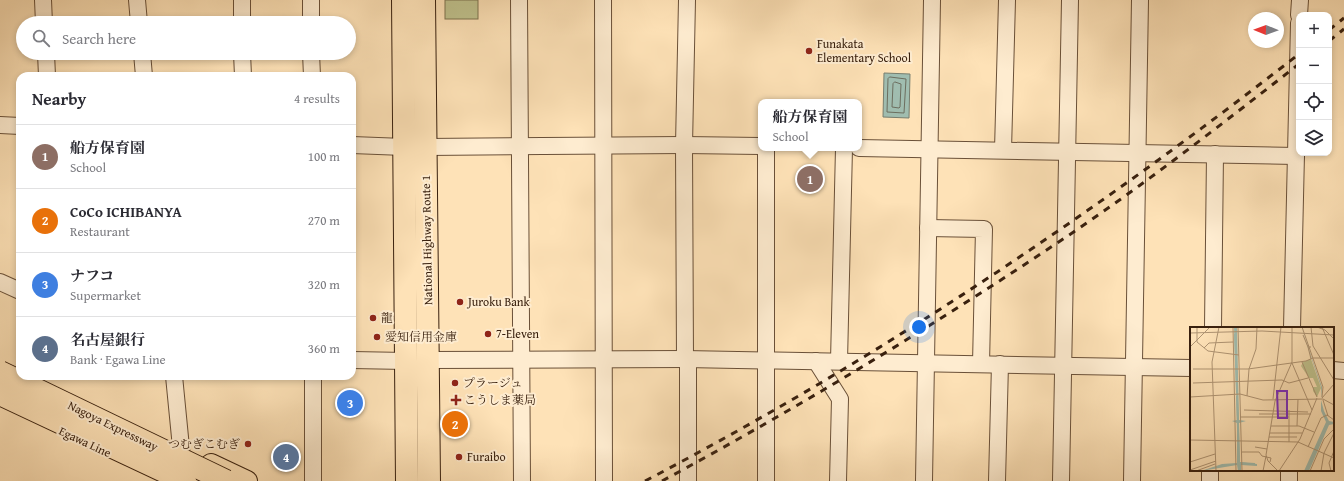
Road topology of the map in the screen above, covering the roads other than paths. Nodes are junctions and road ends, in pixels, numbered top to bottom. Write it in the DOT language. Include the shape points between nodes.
graph roads {
  1 [pos="43,0"];
  2 [pos="137,0"];
  3 [pos="242,0"];
  4 [pos="311,0"];
  5 [pos="403,0"];
  6 [pos="424,0"];
  7 [pos="519,0"];
  8 [pos="603,0"];
  9 [pos="687,0"];
  10 [pos="932,0"];
  11 [pos="1007,0"];
  12 [pos="1070,0"];
  13 [pos="1140,0"];
  14 [pos="1300,0"];
  15 [pos="1299,12"];
  16 [pos="44,16"];
  17 [pos="138,16"];
  18 [pos="242,16"];
  19 [pos="311,16"];
  20 [pos="1298,48"];
  21 [pos="46,60"];
  22 [pos="143,60"];
  23 [pos="242,60"];
  24 [pos="311,60"];
  25 [pos="47,72"];
  26 [pos="144,72"];
  27 [pos="242,72"];
  28 [pos="312,72"];
  29 [pos="1297,120"];
  30 [pos="0,125"];
  31 [pos="16,126"];
  32 [pos="356,145"];
  33 [pos="602,145"];
  34 [pos="684,145"];
  35 [pos="519,146"];
  36 [pos="758,146"];
  37 [pos="404,147"];
  38 [pos="426,147"];
  39 [pos="862,148"];
  40 [pos="930,149"];
  41 [pos="1003,150"];
  42 [pos="766,151"];
  43 [pos="844,151"];
  44 [pos="1066,152"];
  45 [pos="1138,153"];
  46 [pos="1215,154"];
  47 [pos="1296,156"];
  48 [pos="928,228"];
  49 [pos="0,282"];
  50 [pos="16,289"];
  51 [pos="1213,327"];
  52 [pos="1292,327"];
  53 [pos="603,359"];
  54 [pos="687,359"];
  55 [pos="356,360"];
  56 [pos="428,360"];
  57 [pos="522,360"];
  58 [pos="766,360"];
  59 [pos="406,361"];
  60 [pos="816,361"];
  61 [pos="839,361"];
  62 [pos="0,362"];
  63 [pos="926,363"];
  64 [pos="981,364"];
  65 [pos="1000,364"];
  66 [pos="1063,365"];
  67 [pos="1135,367"];
  68 [pos="1190,368"];
  69 [pos="16,370"];
  70 [pos="1334,370"];
  71 [pos="1344,371"];
  72 [pos="0,372"];
  73 [pos="16,380"];
  74 [pos="17,380"];
  75 [pos="174,380"];
  76 [pos="313,380"];
  77 [pos="0,383"];
  78 [pos="27,385"];
  79 [pos="0,394"];
  80 [pos="0,402"];
  81 [pos="181,450"];
  82 [pos="170,481"];
  83 [pos="185,481"];
  84 [pos="226,481"];
  85 [pos="248,481"];
  86 [pos="313,481"];
  87 [pos="407,481"];
  88 [pos="429,481"];
  89 [pos="522,481"];
  90 [pos="604,481"];
  91 [pos="688,481"];
  92 [pos="766,481"];
  93 [pos="838,481"];
  94 [pos="924,481"];
  95 [pos="997,481"];
  96 [pos="1061,481"];
  97 [pos="1132,481"];
  1 -- 16 [label="street"];
  2 -- 17 [label="street"];
  3 -- 18 [label="street"];
  4 -- 19 [label="street"];
  5 -- 37 [label="highway, National Highway Route 1"];
  6 -- 38 [label="highway, National Highway Route 1"];
  7 -- 35 [label="street"];
  8 -- 33 [label="street"];
  9 -- 34 [label="street"];
  10 -- 40 [label="street"];
  11 -- 41 [label="street"];
  12 -- 44 [label="street"];
  13 -- 45 [label="street"];
  14 -- 15 [label="street"];
  20 -- 29 [label="street"];
  21 -- 25 [label="street"];
  22 -- 26 [label="street"];
  23 -- 27 [label="street"];
  24 -- 28 [label="street"];
  30 -- 31 [label="street"];
  32 -- 37 [label="street"];
  33 -- 34 [label="street"];
  33 -- 35 [label="street"];
  33 -- 53 [label="street"];
  34 -- 36 [label="street"];
  34 -- 54 [label="street"];
  35 -- 38 [label="street"];
  35 -- 57 [label="street"];
  37 -- 59 [label="highway, National Highway Route 1"];
  38 -- 56 [label="highway, National Highway Route 1"];
  39 -- 40 [label="street"];
  40 -- 41 [label="street"];
  40 -- 48 [label="street"];
  41 -- 44 [label="street"];
  42 -- 58 [label="street"];
  43 -- 61 [label="street"];
  44 -- 45 [label="street"];
  44 -- 66 [label="street"];
  45 -- 46 [label="street"];
  45 -- 67 [label="street"];
  46 -- 47 [label="street"];
  46 -- 51 [label="street"];
  47 -- 52 [label="street"];
  48 -- 63 [label="street"];
  48 -- 64 [label="street" via="984,229"];
  49 -- 50 [label="street"];
  53 -- 54 [label="street"];
  53 -- 57 [label="street"];
  53 -- 90 [label="street"];
  54 -- 58 [label="street"];
  54 -- 91 [label="street"];
  55 -- 59 [label="street"];
  56 -- 57 [label="street"];
  56 -- 88 [label="highway, National Highway Route 1"];
  57 -- 89 [label="street"];
  58 -- 60 [label="street"];
  58 -- 92 [label="street"];
  59 -- 87 [label="highway, National Highway Route 1"];
  60 -- 61 [label="street"];
  60 -- 93 [label="street" via="840,399"];
  61 -- 63 [label="street"];
  62 -- 69 [label="main road"];
  63 -- 64 [label="street"];
  63 -- 94 [label="street"];
  64 -- 65 [label="street"];
  65 -- 66 [label="street"];
  65 -- 95 [label="street"];
  66 -- 67 [label="street"];
  66 -- 96 [label="street"];
  67 -- 68 [label="street"];
  67 -- 97 [label="street"];
  70 -- 71 [label="street"];
  72 -- 73 [label="highway, Nagoya Expressway, bridge"];
  74 -- 84 [label="highway, Nagoya Expressway, bridge"];
  75 -- 81 [label="street"];
  76 -- 86 [label="street"];
  77 -- 78 [label="highway"];
  78 -- 81 [label="highway" via="78,418"];
  79 -- 83 [label="highway, Nagoya Expressway, bridge"];
  80 -- 82 [label="main road, Egawa Line"];
  81 -- 83 [label="street"];
  81 -- 85 [label="main road"];
}
